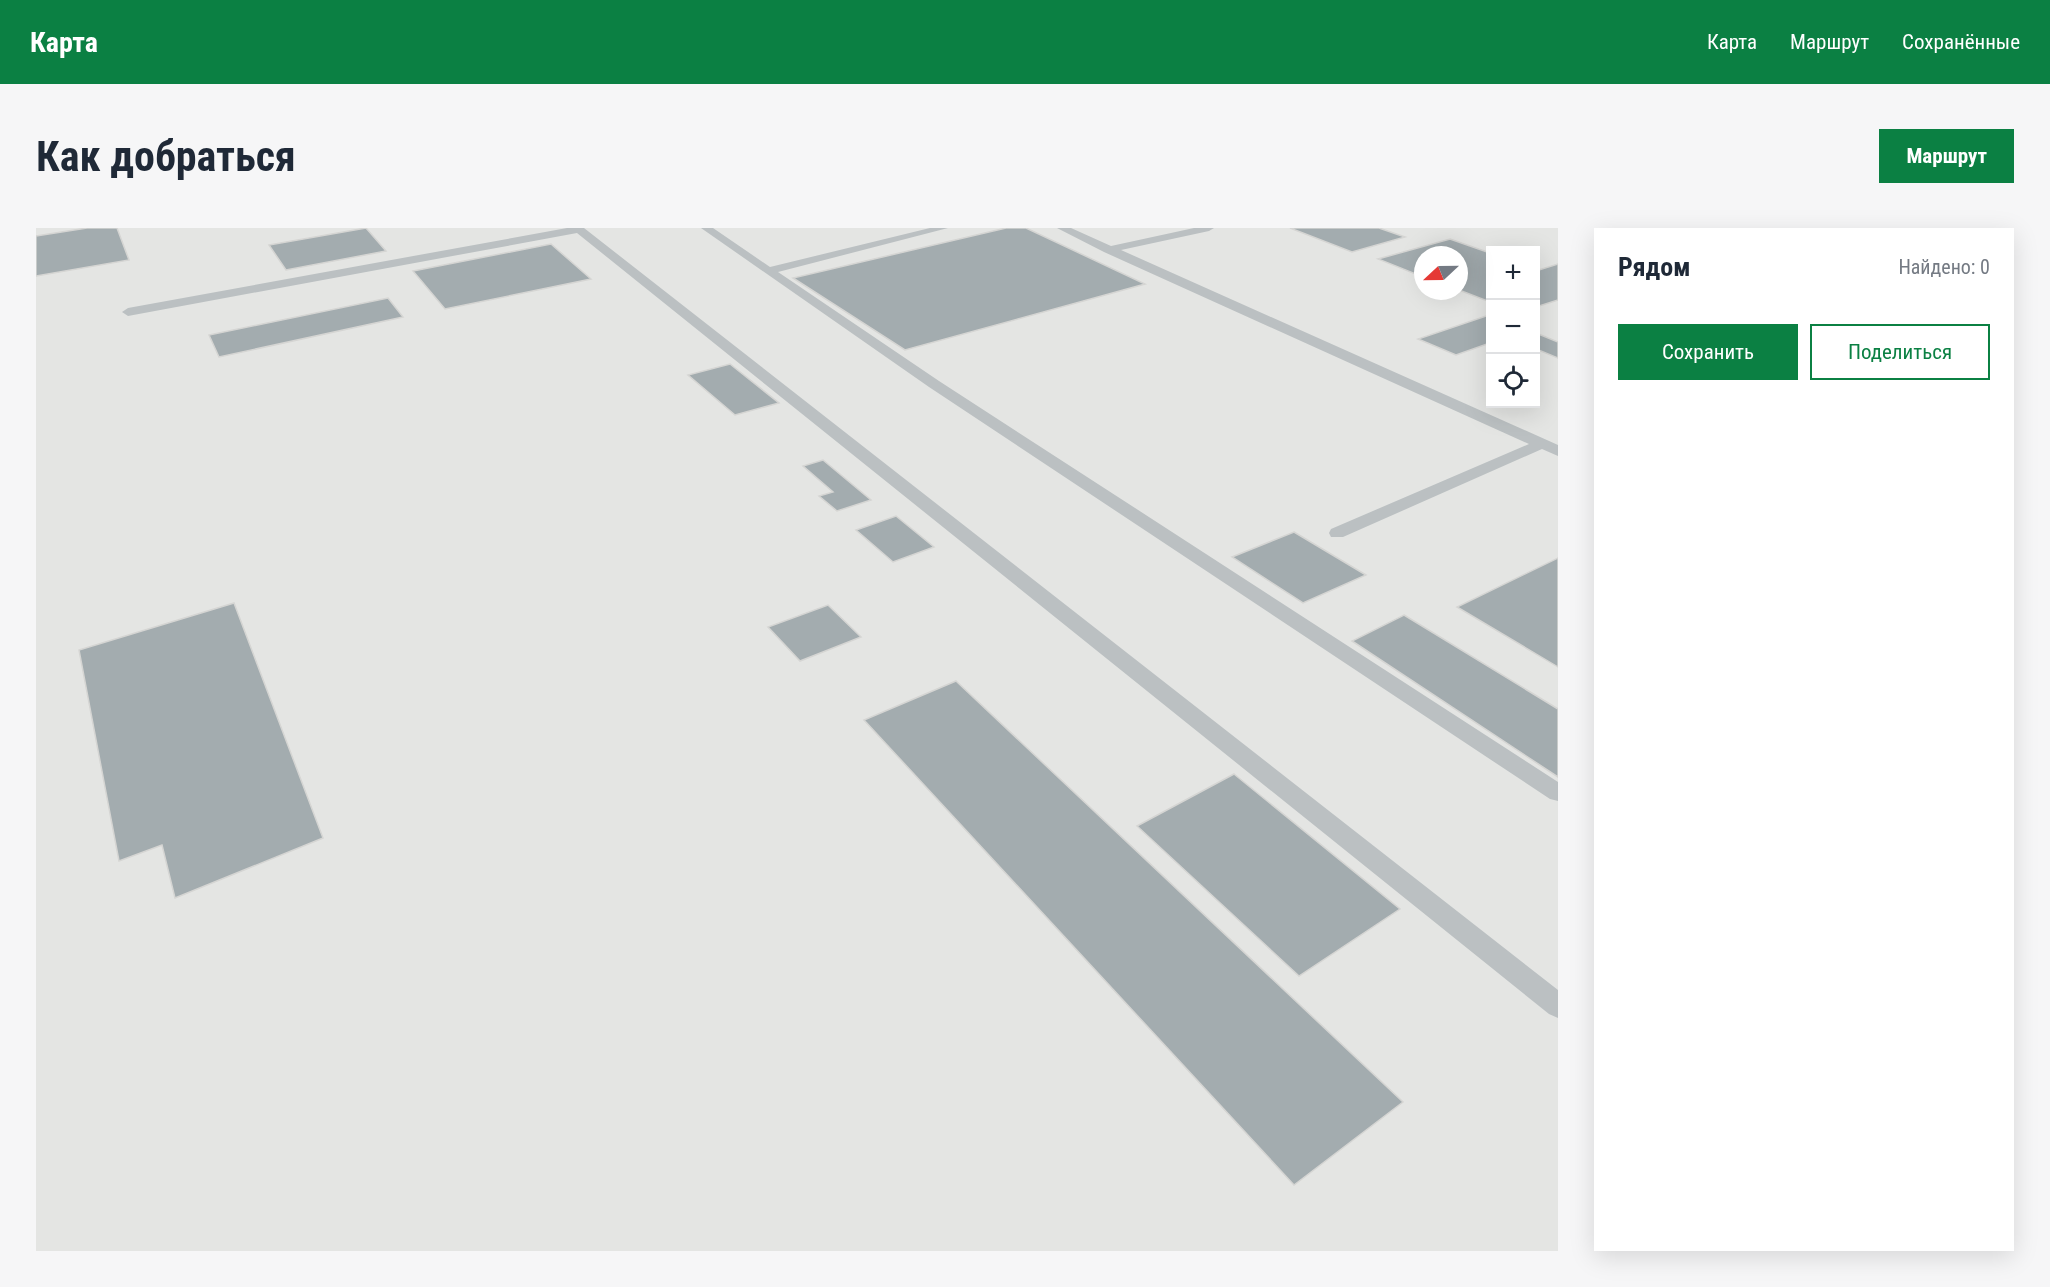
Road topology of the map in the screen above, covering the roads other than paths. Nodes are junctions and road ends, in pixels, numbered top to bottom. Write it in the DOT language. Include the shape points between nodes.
graph roads {
  1 [pos="706,228"];
  2 [pos="943,228"];
  3 [pos="1062,228"];
  4 [pos="1209,228"];
  5 [pos="1108,250"];
  6 [pos="768,271"];
  7 [pos="128,312"];
  8 [pos="1541,444"];
  9 [pos="1558,451"];
  10 [pos="1337,533"];
  11 [pos="1558,793"];
  12 [pos="1558,1006"];
  1 -- 6 [label="lane"];
  2 -- 6 [label="lane"];
  3 -- 5 [label="lane"];
  4 -- 5 [label="lane"];
  5 -- 8 [label="lane"];
  6 -- 11 [label="lane" via="944,391"];
  7 -- 12 [label="lane" via="579,229"];
  8 -- 9 [label="lane"];
  8 -- 10 [label="lane"];
}
